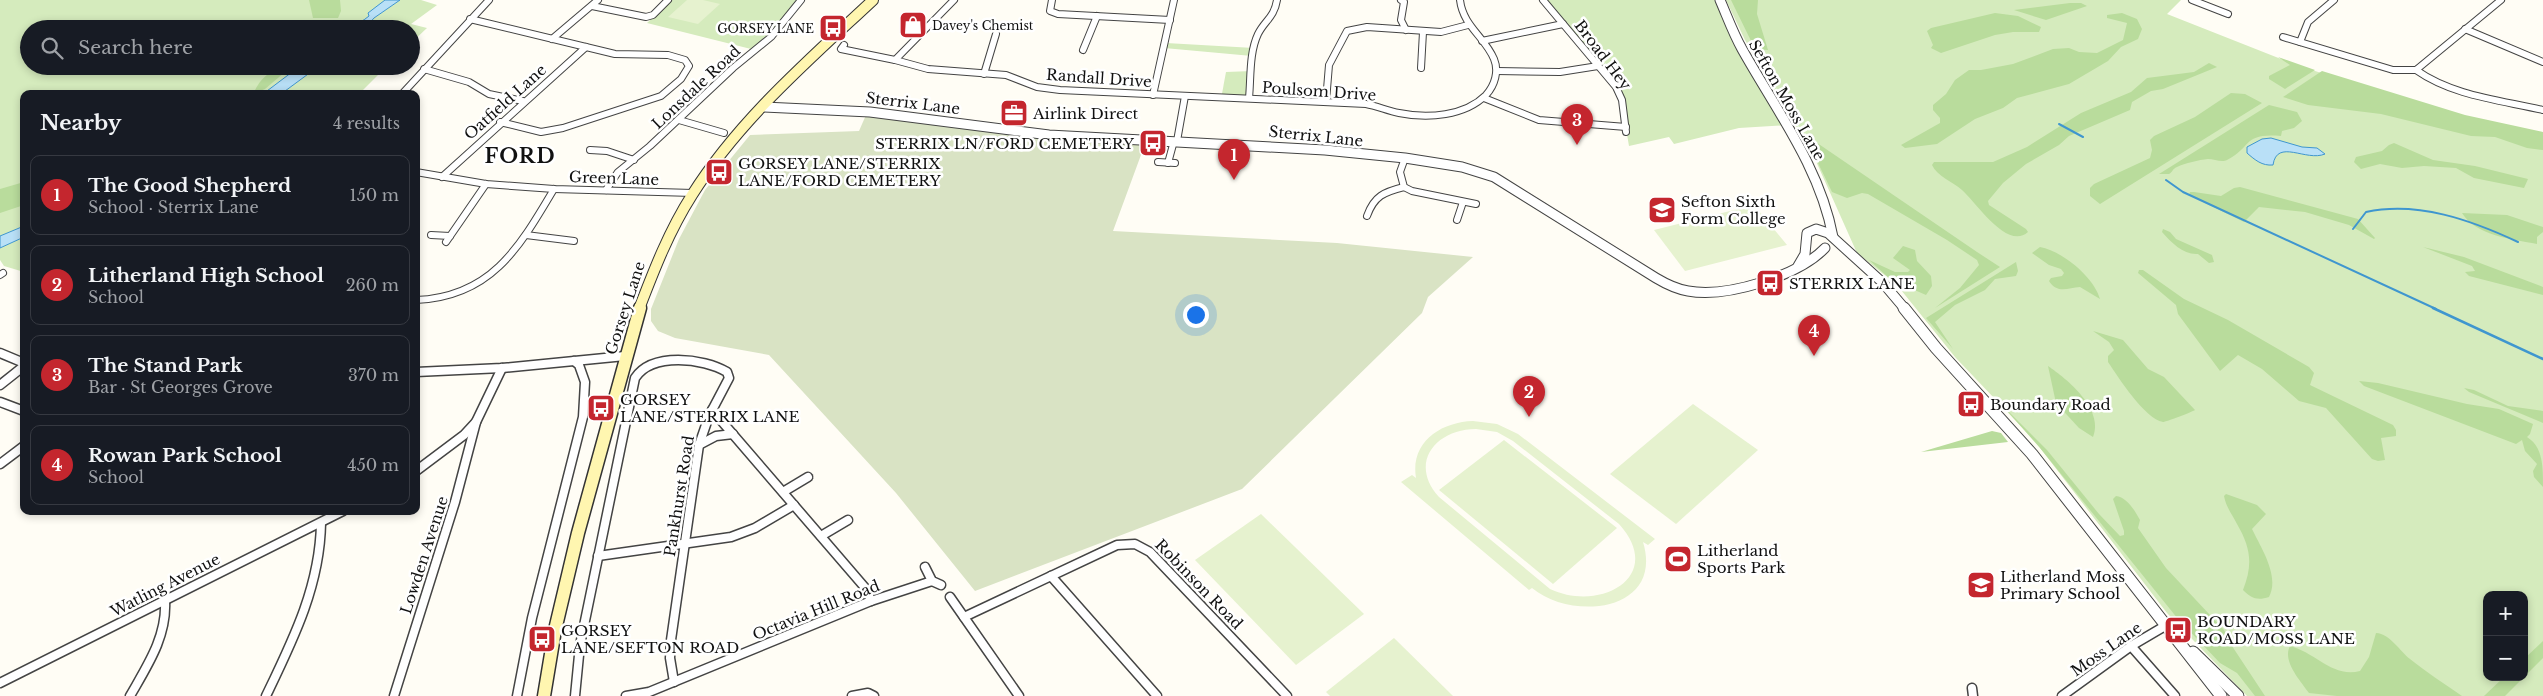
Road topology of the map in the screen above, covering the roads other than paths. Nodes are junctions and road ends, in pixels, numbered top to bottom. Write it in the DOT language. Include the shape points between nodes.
graph roads {
  1 [pos="489,0"];
  2 [pos="598,0"];
  3 [pos="668,0"];
  4 [pos="801,0"];
  5 [pos="873,0"];
  6 [pos="954,0"];
  7 [pos="1052,0"];
  8 [pos="1174,0"];
  9 [pos="1277,0"];
  10 [pos="1401,0"];
  11 [pos="1460,0"];
  12 [pos="1543,0"];
  13 [pos="1720,0"];
  14 [pos="2192,0"];
  15 [pos="2334,0"];
  16 [pos="2501,0"];
  17 [pos="592,6"];
  18 [pos="2228,14"];
  19 [pos="1096,16"];
  20 [pos="470,19"];
  21 [pos="1170,20"];
  22 [pos="1563,24"];
  23 [pos="1468,25"];
  24 [pos="2465,29"];
  25 [pos="1406,30"];
  26 [pos="1423,32"];
  27 [pos="996,34"];
  28 [pos="2283,37"];
  29 [pos="552,39"];
  30 [pos="1482,41"];
  31 [pos="2300,42"];
  32 [pos="586,48"];
  33 [pos="841,49"];
  34 [pos="1083,50"];
  35 [pos="895,60"];
  36 [pos="2543,62"];
  37 [pos="1598,66"];
  38 [pos="1421,68"];
  39 [pos="424,69"];
  40 [pos="2416,70"];
  41 [pos="1496,71"];
  42 [pos="420,74"];
  43 [pos="984,74"];
  44 [pos="419,75"];
  45 [pos="406,90"];
  46 [pos="1153,95"];
  47 [pos="1185,96"];
  48 [pos="1249,98"];
  49 [pos="1484,98"];
  50 [pos="523,101"];
  51 [pos="1326,101"];
  52 [pos="764,107"];
  53 [pos="2543,110"];
  54 [pos="679,120"];
  55 [pos="500,122"];
  56 [pos="724,133"];
  57 [pos="1175,141"];
  58 [pos="590,150"];
  59 [pos="1405,158"];
  60 [pos="634,160"];
  61 [pos="1158,162"];
  62 [pos="420,173"];
  63 [pos="442,177"];
  64 [pos="486,184"];
  65 [pos="1404,187"];
  66 [pos="554,189"];
  67 [pos="606,190"];
  68 [pos="693,194"];
  69 [pos="1463,202"];
  70 [pos="1476,204"];
  71 [pos="1827,214"];
  72 [pos="1367,216"];
  73 [pos="1457,220"];
  74 [pos="1817,229"];
  75 [pos="431,235"];
  76 [pos="526,235"];
  77 [pos="1833,238"];
  78 [pos="1807,239"];
  79 [pos="574,241"];
  80 [pos="1826,248"];
  81 [pos="1853,258"];
  82 [pos="1798,266"];
  83 [pos="420,300"];
  84 [pos="0,353"];
  85 [pos="625,356"];
  86 [pos="574,361"];
  87 [pos="20,363"];
  88 [pos="20,368"];
  89 [pos="502,368"];
  90 [pos="420,372"];
  91 [pos="0,385"];
  92 [pos="0,402"];
  93 [pos="20,410"];
  94 [pos="712,410"];
  95 [pos="476,422"];
  96 [pos="733,434"];
  97 [pos="699,445"];
  98 [pos="20,449"];
  99 [pos="0,464"];
  100 [pos="420,468"];
  101 [pos="808,477"];
  102 [pos="783,492"];
  103 [pos="794,504"];
  104 [pos="335,515"];
  105 [pos="848,520"];
  106 [pos="320,523"];
  107 [pos="821,536"];
  108 [pos="684,545"];
  109 [pos="598,556"];
  110 [pos="925,567"];
  111 [pos="1051,576"];
  112 [pos="950,597"];
  113 [pos="165,600"];
  114 [pos="871,601"];
  115 [pos="964,617"];
  116 [pos="2166,626"];
  117 [pos="2131,646"];
  118 [pos="674,682"];
  119 [pos="0,683"];
  120 [pos="130,696"];
  121 [pos="266,696"];
  122 [pos="394,696"];
  123 [pos="517,696"];
  124 [pos="544,696"];
  125 [pos="575,696"];
  126 [pos="626,696"];
  127 [pos="852,696"];
  128 [pos="874,696"];
  129 [pos="1019,696"];
  130 [pos="1157,696"];
  131 [pos="1287,696"];
  132 [pos="2062,696"];
  133 [pos="2175,696"];
  134 [pos="2221,696"];
  135 [pos="2238,696"];
  1 -- 20 [label="street"];
  2 -- 17 [label="street"];
  3 -- 17 [label="street" via="653,15 646,17"];
  4 -- 54 [label="street, Lonsdale Road" via="771,37"];
  5 -- 52 [label="main road, Gorsey Lane"];
  6 -- 35 [label="street"];
  7 -- 19 [label="street" via="1050,8 1054,13"];
  8 -- 21 [label="street"];
  9 -- 48 [label="street" via="1272,20 1258,34 1252,56"];
  10 -- 25 [label="street" via="1404,2 1401,20"];
  11 -- 23 [label="street" via="1460,12"];
  12 -- 22 [label="street, Broad Hey"];
  13 -- 71 [label="street, Sefton Moss Lane" via="1736,39 1813,174"];
  14 -- 18 [label="street"];
  15 -- 31 [label="street" via="2308,22"];
  16 -- 24 [label="street"];
  17 -- 29 [label="street"];
  19 -- 21 [label="street"];
  19 -- 34 [label="street"];
  20 -- 29 [label="street"];
  20 -- 39 [label="street"];
  21 -- 46 [label="street"];
  22 -- 30 [label="street"];
  22 -- 37 [label="street, Broad Hey"];
  23 -- 26 [label="street" via="1453,30"];
  23 -- 30 [label="street"];
  24 -- 36 [label="street"];
  24 -- 40 [label="street"];
  25 -- 26 [label="street"];
  25 -- 51 [label="street" via="1359,28 1347,31 1330,65"];
  26 -- 38 [label="street"];
  27 -- 43 [label="street"];
  28 -- 31 [label="street"];
  29 -- 32 [label="street"];
  30 -- 41 [label="street" via="1492,56"];
  31 -- 40 [label="street" via="2393,70"];
  32 -- 50 [label="street, Oatfield Lane"];
  32 -- 55 [label="street" via="615,54 668,55 685,60 689,66 681,79 661,96 563,128 541,132"];
  33 -- 35 [label="street, Randall Drive"];
  35 -- 43 [label="street, Randall Drive" via="928,69"];
  37 -- 41 [label="street" via="1560,72"];
  37 -- 49 [label="street, Broad Hey" via="1620,94 1626,129 1539,120"];
  39 -- 42 [label="street"];
  39 -- 50 [label="street" via="469,82 489,94"];
  40 -- 53 [label="street" via="2432,81 2452,88"];
  41 -- 49 [label="street" via="1494,83"];
  43 -- 46 [label="street, Randall Drive" via="1006,75 1060,90"];
  44 -- 45 [label="street"];
  46 -- 47 [label="street, Randall Drive"];
  47 -- 48 [label="street, Poulsom Drive"];
  47 -- 57 [label="street"];
  48 -- 51 [label="street, Poulsom Drive"];
  49 -- 51 [label="street, Poulsom Drive" via="1462,110 1430,116 1401,114 1366,104"];
  50 -- 55 [label="street, Oatfield Lane"];
  52 -- 57 [label="street, Sterrix Lane" via="870,112 1049,135"];
  52 -- 68 [label="main road, Gorsey Lane"];
  54 -- 56 [label="street"];
  54 -- 60 [label="street, Lonsdale Road"];
  55 -- 63 [label="street, Oatfield Lane"];
  57 -- 59 [label="street, Sterrix Lane"];
  57 -- 61 [label="street" via="1171,163"];
  58 -- 60 [label="street" via="607,151"];
  59 -- 65 [label="street" via="1400,172"];
  59 -- 82 [label="street, Sterrix Lane" via="1462,167 1494,177 1676,288 1692,292 1732,288"];
  60 -- 67 [label="street, Lonsdale Road" via="618,172"];
  62 -- 63 [label="street, Green Lane"];
  63 -- 64 [label="street, Green Lane"];
  64 -- 66 [label="street, Green Lane"];
  64 -- 75 [label="street" via="448,239"];
  65 -- 69 [label="street"];
  65 -- 72 [label="street" via="1376,196"];
  66 -- 67 [label="street, Green Lane"];
  66 -- 76 [label="street"];
  67 -- 68 [label="street, Green Lane"];
  68 -- 85 [label="main road, Gorsey Lane" via="656,262 638,308"];
  69 -- 70 [label="street"];
  69 -- 73 [label="street"];
  71 -- 74 [label="street"];
  71 -- 77 [label="street, Sefton Moss Lane"];
  74 -- 77 [label="street"];
  74 -- 78 [label="street" via="1807,233"];
  76 -- 79 [label="street"];
  76 -- 83 [label="street" via="474,288 448,299"];
  77 -- 80 [label="street" via="1832,245"];
  77 -- 81 [label="street"];
  78 -- 80 [label="street" via="1816,247"];
  78 -- 82 [label="street" via="1805,254"];
  80 -- 81 [label="street"];
  80 -- 82 [label="street, Sterrix Lane" via="1809,263"];
  81 -- 116 [label="street" via="1883,283 1936,348 2032,454"];
  84 -- 87 [label="street"];
  85 -- 86 [label="street"];
  85 -- 124 [label="main road, Gorsey Lane" via="579,527"];
  86 -- 89 [label="street"];
  86 -- 123 [label="street" via="579,365 585,382 583,417 532,618"];
  88 -- 91 [label="street"];
  89 -- 90 [label="street"];
  89 -- 95 [label="street"];
  92 -- 93 [label="street"];
  94 -- 96 [label="street"];
  94 -- 97 [label="street, Pankhurst Road"];
  94 -- 109 [label="street, Pankhurst Road" via="729,378 724,370 662,360 647,363 639,370"];
  95 -- 100 [label="street"];
  95 -- 122 [label="street, Lowden Avenue" via="455,502"];
  96 -- 97 [label="street" via="716,436"];
  96 -- 102 [label="street"];
  97 -- 108 [label="street, Pankhurst Road"];
  98 -- 99 [label="street"];
  101 -- 102 [label="street"];
  102 -- 103 [label="street"];
  103 -- 107 [label="street"];
  103 -- 108 [label="street" via="737,535"];
  104 -- 106 [label="street, Watling Avenue"];
  105 -- 107 [label="street"];
  106 -- 113 [label="street, Watling Avenue"];
  106 -- 121 [label="street" via="322,539 315,577 298,626"];
  107 -- 114 [label="street" via="867,590"];
  108 -- 109 [label="street"];
  108 -- 118 [label="street, Pankhurst Road" via="670,658"];
  109 -- 125 [label="street" via="580,645"];
  110 -- 114 [label="street, Octavia Hill Road" via="936,583"];
  111 -- 115 [label="street, Robinson Road"];
  111 -- 130 [label="street"];
  111 -- 131 [label="street, Robinson Road" via="1117,545 1141,545"];
  112 -- 115 [label="street"];
  113 -- 119 [label="street, Watling Avenue"];
  113 -- 120 [label="street" via="168,614 164,629"];
  114 -- 118 [label="street, Octavia Hill Road"];
  115 -- 129 [label="street"];
  116 -- 117 [label="street, Moss Lane"];
  116 -- 134 [label="street"];
  116 -- 135 [label="street"];
  117 -- 132 [label="street, Moss Lane"];
  117 -- 133 [label="street"];
  118 -- 126 [label="street, Octavia Hill Road" via="649,692"];
  127 -- 128 [label="street" via="868,692"];
}
